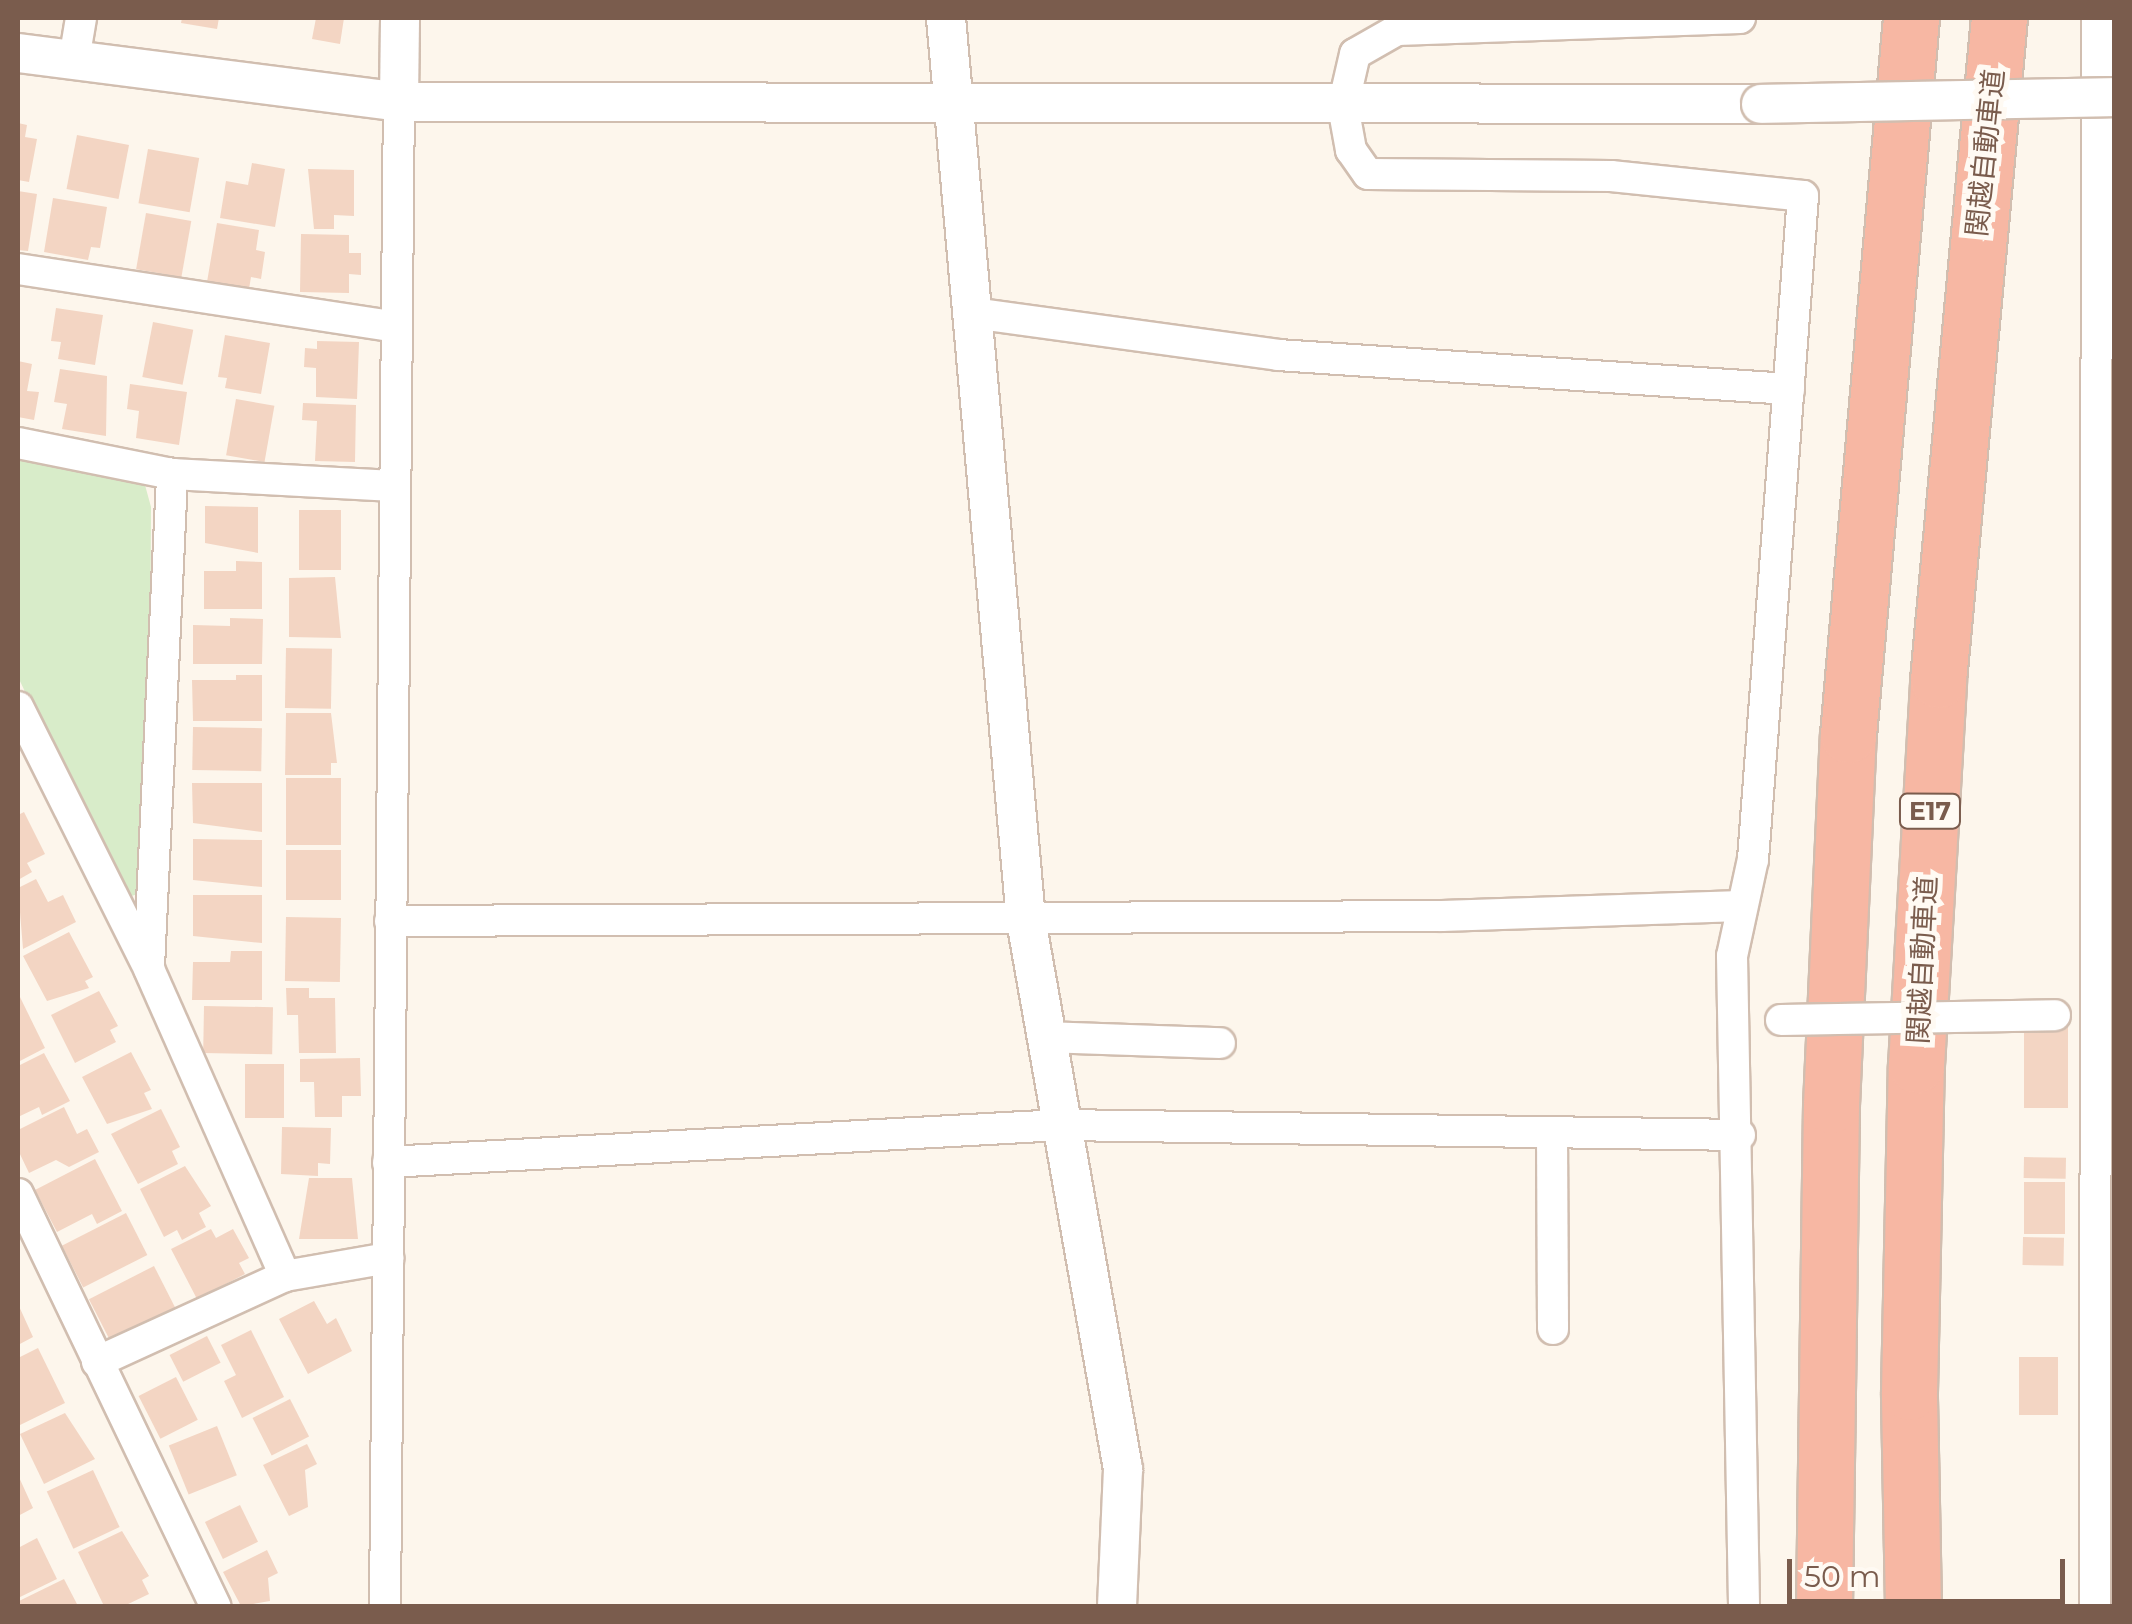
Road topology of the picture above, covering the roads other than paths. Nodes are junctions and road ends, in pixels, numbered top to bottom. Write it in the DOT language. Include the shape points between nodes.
graph roads {
  1 [pos="81,18"];
  2 [pos="400,18"];
  3 [pos="946,18"];
  4 [pos="1740,18"];
  5 [pos="1911,18"];
  6 [pos="1999,18"];
  7 [pos="2097,18"];
  8 [pos="1614,22"];
  9 [pos="1368,29"];
  10 [pos="18,53"];
  11 [pos="74,60"];
  12 [pos="2114,97"];
  13 [pos="399,102"];
  14 [pos="953,104"];
  15 [pos="1343,106"];
  16 [pos="2104,192"];
  17 [pos="18,268"];
  18 [pos="972,313"];
  19 [pos="395,327"];
  20 [pos="1789,389"];
  21 [pos="18,443"];
  22 [pos="2106,443"];
  23 [pos="172,474"];
  24 [pos="394,486"];
  25 [pos="2106,540"];
  26 [pos="18,707"];
  27 [pos="30,767"];
  28 [pos="1741,906"];
  29 [pos="2105,913"];
  30 [pos="1026,920"];
  31 [pos="390,921"];
  32 [pos="149,969"];
  33 [pos="2099,1017"];
  34 [pos="1736,1024"];
  35 [pos="1045,1038"];
  36 [pos="1220,1043"];
  37 [pos="2106,1111"];
  38 [pos="1061,1125"];
  39 [pos="1552,1134"];
  40 [pos="1740,1135"];
  41 [pos="388,1162"];
  42 [pos="18,1194"];
  43 [pos="24,1226"];
  44 [pos="388,1258"];
  45 [pos="285,1276"];
  46 [pos="2106,1302"];
  47 [pos="1553,1329"];
  48 [pos="97,1362"];
  49 [pos="2105,1476"];
  50 [pos="215,1606"];
  51 [pos="385,1606"];
  52 [pos="1117,1606"];
  53 [pos="1744,1606"];
  54 [pos="1824,1606"];
  55 [pos="1913,1606"];
  56 [pos="2094,1606"];
  1 -- 11 [label="street"];
  2 -- 13 [label="street"];
  3 -- 14 [label="street"];
  4 -- 8 [label="street"];
  5 -- 54 [label="highway" via="1848,734 1831,1105"];
  6 -- 55 [label="highway, 関越自動車道 / E17" via="1938,680 1916,1065 1909,1392"];
  7 -- 16 [label="street"];
  8 -- 9 [label="street"];
  9 -- 15 [label="street"];
  10 -- 11 [label="street"];
  11 -- 13 [label="street"];
  12 -- 15 [label="street, bridge"];
  13 -- 14 [label="street"];
  13 -- 19 [label="street"];
  14 -- 15 [label="street"];
  14 -- 18 [label="street"];
  15 -- 20 [label="street" via="1351,150 1368,174 1610,176 1804,196"];
  16 -- 22 [label="street"];
  17 -- 19 [label="street"];
  18 -- 20 [label="street" via="1278,355"];
  18 -- 30 [label="street"];
  19 -- 24 [label="street"];
  20 -- 28 [label="street" via="1753,859"];
  21 -- 23 [label="street"];
  22 -- 25 [label="street"];
  23 -- 24 [label="street"];
  23 -- 32 [label="street"];
  24 -- 31 [label="street"];
  25 -- 29 [label="street"];
  26 -- 27 [label="street"];
  27 -- 32 [label="street"];
  28 -- 30 [label="street"];
  28 -- 34 [label="street" via="1732,956"];
  29 -- 33 [label="street"];
  30 -- 31 [label="street"];
  30 -- 35 [label="street"];
  31 -- 41 [label="street"];
  32 -- 45 [label="street"];
  33 -- 34 [label="street, bridge"];
  33 -- 37 [label="street"];
  34 -- 40 [label="street"];
  35 -- 36 [label="street"];
  35 -- 38 [label="street"];
  37 -- 46 [label="street"];
  38 -- 39 [label="street"];
  38 -- 41 [label="street"];
  38 -- 52 [label="street" via="1123,1470"];
  39 -- 40 [label="street"];
  39 -- 47 [label="street"];
  40 -- 53 [label="street"];
  41 -- 44 [label="street"];
  42 -- 43 [label="street"];
  43 -- 48 [label="street"];
  44 -- 45 [label="street"];
  44 -- 51 [label="street"];
  45 -- 48 [label="street"];
  46 -- 49 [label="street"];
  48 -- 50 [label="street"];
  49 -- 56 [label="street"];
}
